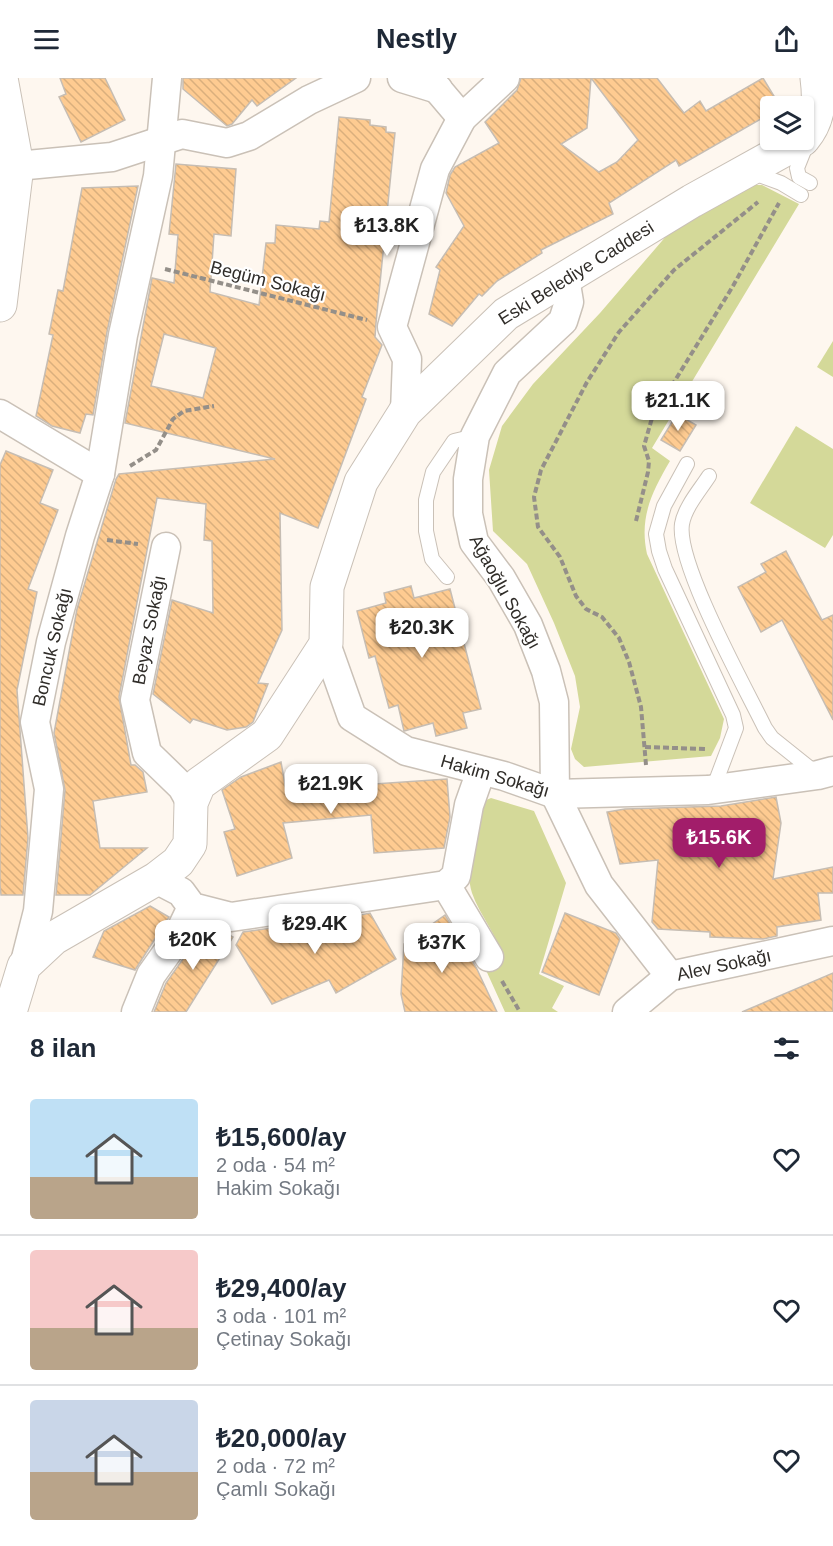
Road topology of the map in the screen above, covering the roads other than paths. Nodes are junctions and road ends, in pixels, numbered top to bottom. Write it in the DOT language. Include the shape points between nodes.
graph roads {
  1 [pos="1,78"];
  2 [pos="167,78"];
  3 [pos="356,78"];
  4 [pos="402,78"];
  5 [pos="505,78"];
  6 [pos="818,78"];
  7 [pos="433,84"];
  8 [pos="814,111"];
  9 [pos="462,118"];
  10 [pos="163,138"];
  11 [pos="789,150"];
  12 [pos="802,150"];
  13 [pos="9,164"];
  14 [pos="761,176"];
  15 [pos="810,183"];
  16 [pos="801,195"];
  17 [pos="565,278"];
  18 [pos="0,305"];
  19 [pos="405,412"];
  20 [pos="0,414"];
  21 [pos="475,436"];
  22 [pos="687,464"];
  23 [pos="100,474"];
  24 [pos="709,476"];
  25 [pos="166,547"];
  26 [pos="447,577"];
  27 [pos="326,644"];
  28 [pos="481,771"];
  29 [pos="826,773"];
  30 [pos="713,789"];
  31 [pos="555,794"];
  32 [pos="191,803"];
  33 [pos="156,879"];
  34 [pos="446,885"];
  35 [pos="192,907"];
  36 [pos="833,941"];
  37 [pos="489,957"];
  38 [pos="24,966"];
  39 [pos="670,976"];
  40 [pos="10,1012"];
  41 [pos="136,1012"];
  42 [pos="627,1012"];
  1 -- 13 [label="street"];
  2 -- 10 [label="street, Boncuk Sokağı"];
  3 -- 10 [label="street" via="309,100 249,136 227,143 182,134"];
  4 -- 7 [label="street"];
  5 -- 9 [label="street"];
  6 -- 8 [label="street"];
  7 -- 9 [label="street"];
  9 -- 19 [label="street" via="435,169 392,327 407,359"];
  10 -- 13 [label="street" via="112,157"];
  10 -- 23 [label="street, Boncuk Sokağı"];
  11 -- 14 [label="street, Eski Belediye Caddesi"];
  12 -- 15 [label="lane" via="797,168 799,177"];
  13 -- 18 [label="street"];
  14 -- 16 [label="lane"];
  14 -- 17 [label="street, Eski Belediye Caddesi"];
  17 -- 19 [label="street, Eski Belediye Caddesi" via="506,314"];
  17 -- 21 [label="street, Ağaoğlu Sokağı" via="569,302 563,321 507,373"];
  19 -- 27 [label="street, Eski Belediye Caddesi" via="361,482 327,587"];
  20 -- 23 [label="street"];
  21 -- 26 [label="lane" via="454,441 433,472 426,500 426,531 432,559"];
  21 -- 31 [label="street, Ağaoğlu Sokağı" via="468,479 468,514 474,542 528,625 546,671 554,702"];
  22 -- 30 [label="lane" via="664,506 656,534 664,569 736,728"];
  23 -- 38 [label="street, Boncuk Sokağı" via="51,642 35,722 49,789 38,911"];
  24 -- 29 [label="lane" via="683,522 681,537 690,571 765,728 772,738"];
  25 -- 32 [label="street, Beyaz Sokağı" via="135,700 147,753 182,787"];
  27 -- 28 [label="street, Hakim Sokağı" via="352,717 406,751"];
  27 -- 32 [label="street" via="267,735 199,784"];
  28 -- 31 [label="street, Hakim Sokağı"];
  28 -- 34 [label="street" via="456,876"];
  29 -- 30 [label="street, Hakim Sokağı"];
  30 -- 31 [label="street, Hakim Sokağı"];
  31 -- 39 [label="street, Ağaoğlu Sokağı" via="599,885"];
  32 -- 33 [label="street" via="190,844 178,862"];
  33 -- 35 [label="street" via="181,892"];
  33 -- 38 [label="street" via="54,938"];
  34 -- 35 [label="street" via="231,917"];
  34 -- 37 [label="street"];
  35 -- 41 [label="street" via="176,940 151,975"];
  36 -- 39 [label="street, Alev Sokağı"];
  38 -- 40 [label="street"];
  39 -- 42 [label="street, Alev Sokağı"];
}
